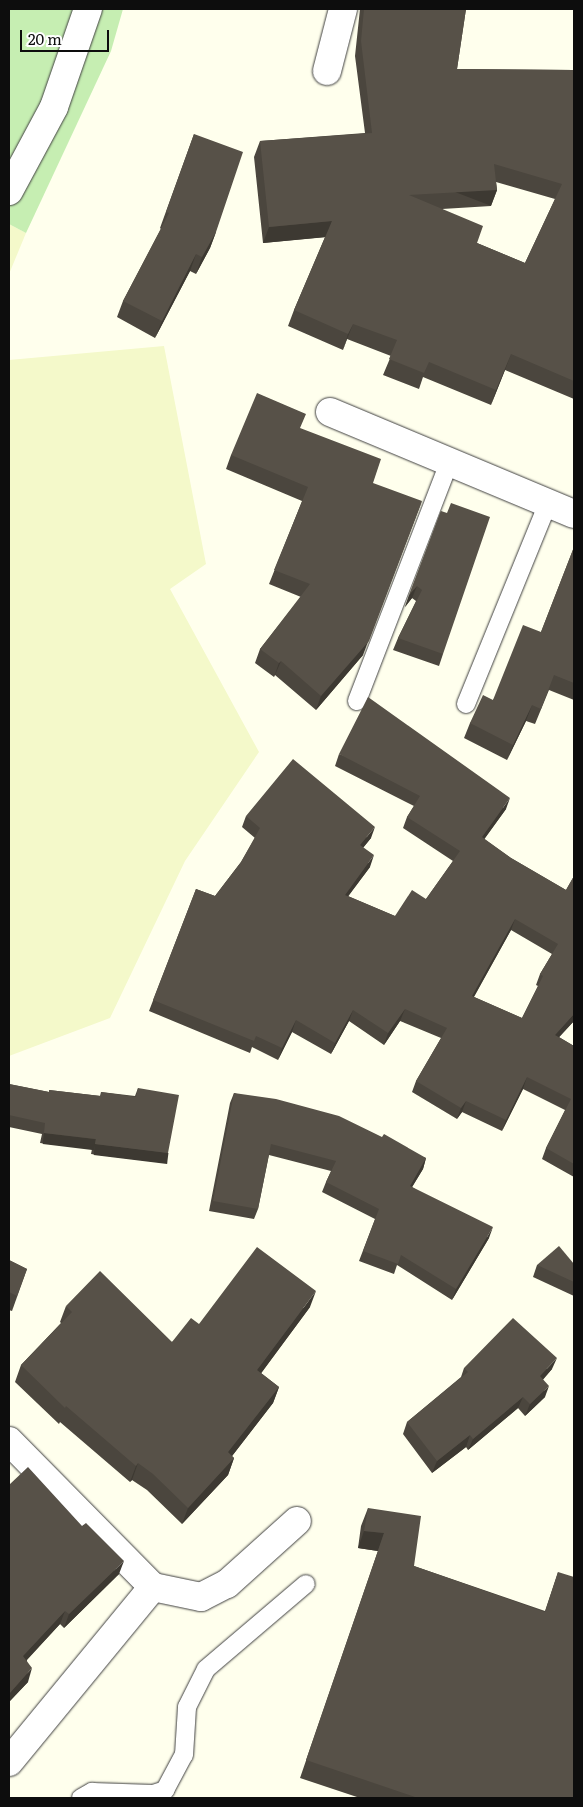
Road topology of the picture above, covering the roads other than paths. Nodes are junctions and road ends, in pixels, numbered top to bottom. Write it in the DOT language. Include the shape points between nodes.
graph roads {
  1 [pos="88,9"];
  2 [pos="343,9"];
  3 [pos="327,71"];
  4 [pos="9,191"];
  5 [pos="330,412"];
  6 [pos="449,462"];
  7 [pos="548,503"];
  8 [pos="574,514"];
  9 [pos="358,701"];
  10 [pos="466,704"];
  11 [pos="9,1441"];
  12 [pos="297,1521"];
  13 [pos="306,1584"];
  14 [pos="153,1587"];
  15 [pos="9,1762"];
  16 [pos="81,1798"];
  1 -- 4 [label="street" via="54,107"];
  2 -- 3 [label="street"];
  5 -- 6 [label="street"];
  6 -- 7 [label="street"];
  6 -- 9 [label="lane"];
  7 -- 8 [label="street"];
  7 -- 10 [label="lane"];
  11 -- 14 [label="street"];
  12 -- 14 [label="street" via="227,1584 201,1597"];
  13 -- 16 [label="lane" via="206,1670 187,1707 184,1754 165,1790 153,1794 92,1792"];
  14 -- 15 [label="street"];
}
